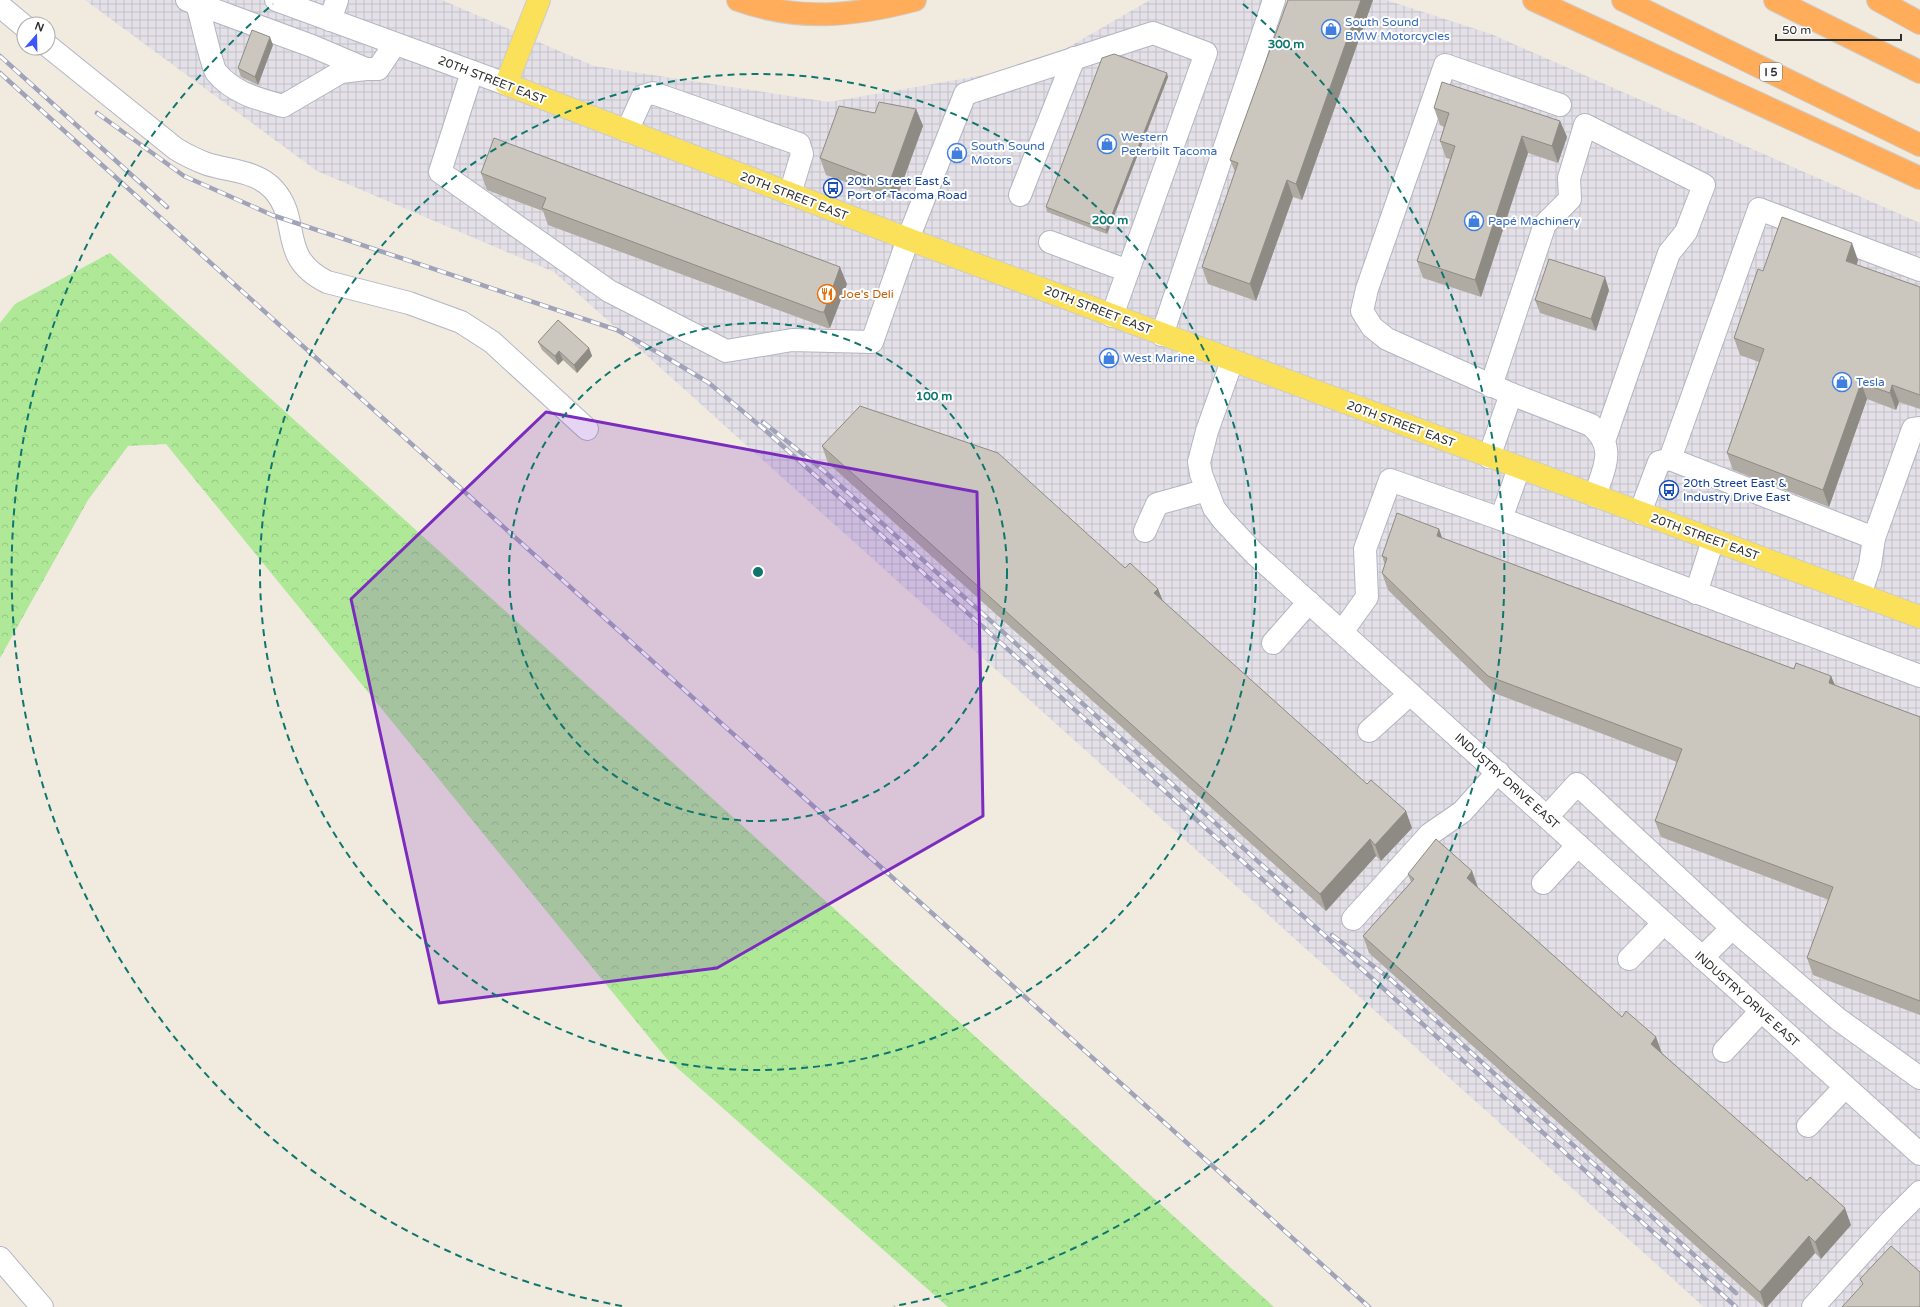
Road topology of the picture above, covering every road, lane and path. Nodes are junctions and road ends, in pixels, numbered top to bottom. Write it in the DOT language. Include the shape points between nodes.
graph roads {
  1 [pos="276,0"];
  2 [pos="539,0"];
  3 [pos="738,0"];
  4 [pos="915,0"];
  5 [pos="1274,0"];
  6 [pos="1534,0"];
  7 [pos="1623,0"];
  8 [pos="1775,0"];
  9 [pos="1878,0"];
  10 [pos="192,2"];
  11 [pos="0,6"];
  12 [pos="334,10"];
  13 [pos="16,19"];
  14 [pos="1920,23"];
  15 [pos="395,44"];
  16 [pos="56,52"];
  17 [pos="1074,58"];
  18 [pos="366,69"];
  19 [pos="472,72"];
  20 [pos="1920,72"];
  21 [pos="506,84"];
  22 [pos="1560,105"];
  23 [pos="627,131"];
  24 [pos="1920,145"];
  25 [pos="1920,178"];
  26 [pos="790,194"];
  27 [pos="1020,195"];
  28 [pos="908,239"];
  29 [pos="1050,242"];
  30 [pos="1920,270"];
  31 [pos="1128,271"];
  32 [pos="1112,316"];
  33 [pos="1162,335"];
  34 [pos="1232,361"];
  35 [pos="1491,386"];
  36 [pos="1511,394"];
  37 [pos="1920,428"];
  38 [pos="587,430"];
  39 [pos="1604,441"];
  40 [pos="1489,457"];
  41 [pos="1670,459"];
  42 [pos="1519,468"];
  43 [pos="1206,490"];
  44 [pos="1595,496"];
  45 [pos="1640,513"];
  46 [pos="1501,519"];
  47 [pos="1145,530"];
  48 [pos="1874,538"];
  49 [pos="1712,540"];
  50 [pos="1696,593"];
  51 [pos="1860,595"];
  52 [pos="1309,602"];
  53 [pos="1920,617"];
  54 [pos="1342,632"];
  55 [pos="1273,643"];
  56 [pos="1920,676"];
  57 [pos="1410,694"];
  58 [pos="1369,731"];
  59 [pos="1498,772"];
  60 [pos="1547,817"];
  61 [pos="1578,845"];
  62 [pos="1543,882"];
  63 [pos="1353,919"];
  64 [pos="1664,923"];
  65 [pos="1732,928"];
  66 [pos="1702,958"];
  67 [pos="1629,959"];
  68 [pos="1761,1011"];
  69 [pos="1724,1051"];
  70 [pos="1920,1078"];
  71 [pos="1845,1087"];
  72 [pos="1808,1126"];
  73 [pos="1920,1154"];
  74 [pos="1920,1192"];
  75 [pos="0,1258"];
  76 [pos="42,1307"];
  77 [pos="1813,1307"];
  1 -- 12 [label="street, 20TH STREET EAST"];
  2 -- 21 [label="main road"];
  3 -- 4 [label="highway" via="822,16 852,14"];
  5 -- 33 [label="street"];
  6 -- 25 [label="highway"];
  7 -- 24 [label="highway, I 5"];
  8 -- 20 [label="highway"];
  9 -- 14 [label="highway"];
  10 -- 18 [label="street" via="312,46"];
  10 -- 18 [label="street" via="215,71 233,87 257,99 283,106 341,72"];
  11 -- 13 [label="street"];
  12 -- 15 [label="street, 20TH STREET EAST"];
  15 -- 18 [label="street" via="378,69"];
  15 -- 19 [label="street, 20TH STREET EAST"];
  16 -- 38 [label="street" via="176,149 192,158 244,173 267,183 282,204 297,255 303,265 318,278 429,309 461,322 492,342"];
  17 -- 27 [label="street"];
  17 -- 28 [label="street" via="965,94"];
  17 -- 31 [label="street" via="1153,33 1206,53"];
  19 -- 21 [label="street, 20TH STREET EAST"];
  19 -- 28 [label="street" via="440,172 609,291 726,351 792,340 872,342"];
  21 -- 23 [label="main road, 20TH STREET EAST"];
  22 -- 35 [label="street" via="1445,65 1367,289 1362,311 1372,327 1386,339"];
  23 -- 26 [label="main road, 20TH STREET EAST"];
  23 -- 26 [label="street" via="644,96 653,93 799,144 802,154"];
  26 -- 28 [label="main road, 20TH STREET EAST"];
  28 -- 32 [label="main road, 20TH STREET EAST"];
  29 -- 31 [label="street"];
  30 -- 41 [label="street" via="1759,209"];
  31 -- 32 [label="street"];
  32 -- 33 [label="main road, 20TH STREET EAST"];
  33 -- 34 [label="main road, 20TH STREET EAST"];
  34 -- 40 [label="main road, 20TH STREET EAST"];
  34 -- 43 [label="street, INDUSTRY DRIVE EAST" via="1201,452 1199,462"];
  35 -- 36 [label="street"];
  35 -- 39 [label="street" via="1545,224 1570,199 1568,178 1585,125 1704,185 1686,232 1669,253"];
  36 -- 39 [label="street" via="1591,425"];
  36 -- 40 [label="street"];
  37 -- 48 [label="street" via="1913,429"];
  39 -- 44 [label="street" via="1607,456"];
  40 -- 42 [label="main road, 20TH STREET EAST"];
  41 -- 45 [label="street" via="1659,462"];
  41 -- 48 [label="street"];
  42 -- 44 [label="main road, 20TH STREET EAST"];
  42 -- 46 [label="street"];
  43 -- 47 [label="street" via="1157,504"];
  43 -- 52 [label="street, INDUSTRY DRIVE EAST" via="1222,520 1254,553"];
  44 -- 45 [label="main road, 20TH STREET EAST"];
  45 -- 49 [label="main road, 20TH STREET EAST"];
  46 -- 50 [label="street"];
  46 -- 54 [label="street" via="1390,480 1365,548 1367,597"];
  48 -- 51 [label="street" via="1870,565"];
  49 -- 50 [label="street"];
  49 -- 51 [label="main road, 20TH STREET EAST"];
  50 -- 56 [label="street"];
  51 -- 53 [label="main road, 20TH STREET EAST"];
  52 -- 54 [label="street, INDUSTRY DRIVE EAST"];
  52 -- 55 [label="street"];
  54 -- 57 [label="street, INDUSTRY DRIVE EAST"];
  57 -- 58 [label="street"];
  57 -- 59 [label="street, INDUSTRY DRIVE EAST"];
  59 -- 60 [label="street, INDUSTRY DRIVE EAST"];
  59 -- 63 [label="street" via="1462,812 1430,834"];
  60 -- 61 [label="street, INDUSTRY DRIVE EAST"];
  60 -- 65 [label="street" via="1577,784"];
  61 -- 62 [label="street"];
  61 -- 64 [label="street, INDUSTRY DRIVE EAST"];
  64 -- 66 [label="street, INDUSTRY DRIVE EAST"];
  64 -- 67 [label="street"];
  65 -- 66 [label="street"];
  65 -- 70 [label="street" via="1838,1019"];
  66 -- 68 [label="street, INDUSTRY DRIVE EAST"];
  68 -- 69 [label="street"];
  68 -- 71 [label="street, INDUSTRY DRIVE EAST"];
  71 -- 72 [label="street"];
  71 -- 73 [label="street, INDUSTRY DRIVE EAST"];
  74 -- 77 [label="street"];
  75 -- 76 [label="street"];
}
